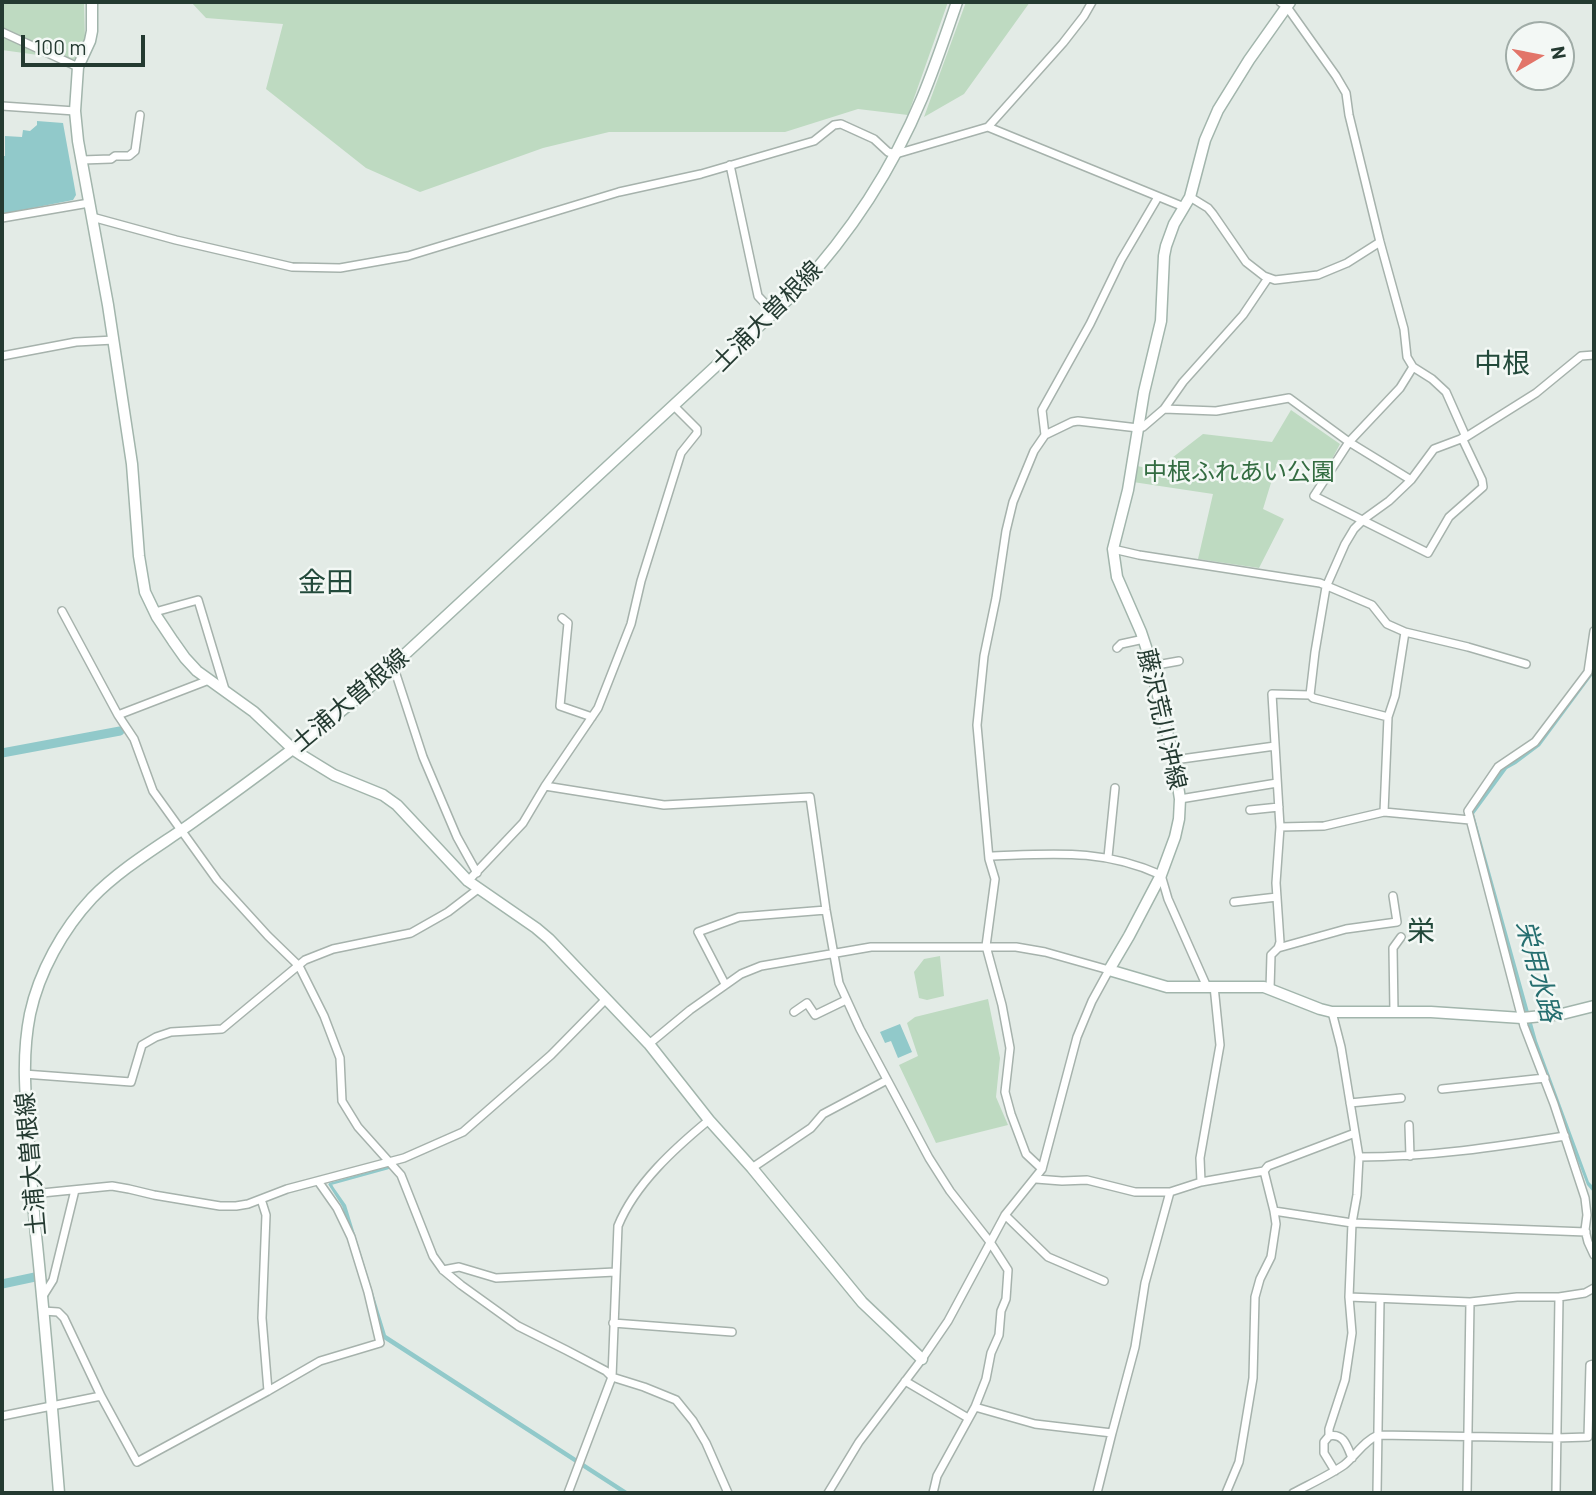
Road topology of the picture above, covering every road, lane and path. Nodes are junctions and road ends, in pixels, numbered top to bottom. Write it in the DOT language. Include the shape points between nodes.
graph roads {
  1 [pos="92,2"];
  2 [pos="957,2"];
  3 [pos="1091,2"];
  4 [pos="1285,4"];
  5 [pos="2,32"];
  6 [pos="78,66"];
  7 [pos="2,106"];
  8 [pos="75,111"];
  9 [pos="140,115"];
  10 [pos="988,127"];
  11 [pos="896,154"];
  12 [pos="82,160"];
  13 [pos="730,165"];
  14 [pos="1158,197"];
  15 [pos="1187,202"];
  16 [pos="89,203"];
  17 [pos="92,217"];
  18 [pos="2,218"];
  19 [pos="1380,242"];
  20 [pos="1268,278"];
  21 [pos="774,313"];
  22 [pos="114,340"];
  23 [pos="1594,355"];
  24 [pos="2,356"];
  25 [pos="1413,367"];
  26 [pos="674,406"];
  27 [pos="1164,409"];
  28 [pos="1138,428"];
  29 [pos="1045,435"];
  30 [pos="1464,438"];
  31 [pos="1349,442"];
  32 [pos="1411,480"];
  33 [pos="1362,521"];
  34 [pos="1113,549"];
  35 [pos="1326,587"];
  36 [pos="62,611"];
  37 [pos="155,612"];
  38 [pos="562,618"];
  39 [pos="1594,631"];
  40 [pos="1405,632"];
  41 [pos="1144,639"];
  42 [pos="1117,648"];
  43 [pos="1179,661"];
  44 [pos="1526,664"];
  45 [pos="393,665"];
  46 [pos="1151,666"];
  47 [pos="209,680"];
  48 [pos="226,692"];
  49 [pos="1310,695"];
  50 [pos="118,715"];
  51 [pos="592,717"];
  52 [pos="1388,717"];
  53 [pos="1275,746"];
  54 [pos="293,750"];
  55 [pos="1174,760"];
  56 [pos="1278,783"];
  57 [pos="545,786"];
  58 [pos="1115,788"];
  59 [pos="1180,799"];
  60 [pos="1279,807"];
  61 [pos="1250,810"];
  62 [pos="1384,812"];
  63 [pos="1470,820"];
  64 [pos="1280,827"];
  65 [pos="181,830"];
  66 [pos="989,856"];
  67 [pos="1108,857"];
  68 [pos="477,873"];
  69 [pos="1161,876"];
  70 [pos="468,881"];
  71 [pos="478,889"];
  72 [pos="1393,895"];
  73 [pos="1277,897"];
  74 [pos="1234,902"];
  75 [pos="825,910"];
  76 [pos="1401,937"];
  77 [pos="986,946"];
  78 [pos="1278,948"];
  79 [pos="834,953"];
  80 [pos="299,966"];
  81 [pos="1110,970"];
  82 [pos="725,984"];
  83 [pos="1211,987"];
  84 [pos="1270,989"];
  85 [pos="606,999"];
  86 [pos="846,1000"];
  87 [pos="1594,1006"];
  88 [pos="794,1012"];
  89 [pos="1394,1012"];
  90 [pos="1332,1013"];
  91 [pos="1522,1018"];
  92 [pos="649,1044"];
  93 [pos="24,1074"];
  94 [pos="1545,1078"];
  95 [pos="887,1080"];
  96 [pos="1442,1089"];
  97 [pos="1401,1098"];
  98 [pos="1350,1103"];
  99 [pos="709,1120"];
  100 [pos="1409,1125"];
  101 [pos="1354,1133"];
  102 [pos="1565,1136"];
  103 [pos="1410,1156"];
  104 [pos="1359,1157"];
  105 [pos="390,1160"];
  106 [pos="752,1168"];
  107 [pos="1042,1170"];
  108 [pos="1264,1171"];
  109 [pos="1036,1179"];
  110 [pos="318,1181"];
  111 [pos="1201,1182"];
  112 [pos="75,1189"];
  113 [pos="1170,1192"];
  114 [pos="32,1194"];
  115 [pos="261,1199"];
  116 [pos="1274,1211"];
  117 [pos="1005,1215"];
  118 [pos="1352,1223"];
  119 [pos="1586,1232"];
  120 [pos="990,1242"];
  121 [pos="1594,1255"];
  122 [pos="443,1270"];
  123 [pos="615,1272"];
  124 [pos="1104,1281"];
  125 [pos="1594,1288"];
  126 [pos="42,1297"];
  127 [pos="1349,1297"];
  128 [pos="1559,1297"];
  129 [pos="1380,1300"];
  130 [pos="1470,1303"];
  131 [pos="43,1311"];
  132 [pos="613,1323"];
  133 [pos="732,1332"];
  134 [pos="922,1359"];
  135 [pos="1594,1364"];
  136 [pos="612,1377"];
  137 [pos="905,1381"];
  138 [pos="268,1391"];
  139 [pos="101,1396"];
  140 [pos="52,1406"];
  141 [pos="975,1408"];
  142 [pos="2,1416"];
  143 [pos="968,1418"];
  144 [pos="1112,1433"];
  145 [pos="1378,1435"];
  146 [pos="1329,1436"];
  147 [pos="1467,1436"];
  148 [pos="1556,1438"];
  149 [pos="1352,1458"];
  150 [pos="1335,1471"];
  151 [pos="832,1492"];
  152 [pos="59,1493"];
  153 [pos="568,1493"];
  154 [pos="728,1493"];
  155 [pos="933,1493"];
  156 [pos="1097,1493"];
  157 [pos="1226,1493"];
  158 [pos="1293,1493"];
  159 [pos="1377,1493"];
  160 [pos="1467,1493"];
  161 [pos="1556,1493"];
  1 -- 6 [label="main road" via="90,41"];
  2 -- 11 [label="main road, 土浦大曽根線" via="923,97"];
  3 -- 10 [label="street" via="1063,43"];
  4 -- 15 [label="main road, 藤沢荒川沖線" via="1214,118"];
  4 -- 19 [label="street" via="1346,93"];
  5 -- 6 [label="street"];
  6 -- 8 [label="main road"];
  7 -- 8 [label="street"];
  8 -- 12 [label="main road"];
  9 -- 12 [label="street" via="135,151 129,156"];
  10 -- 11 [label="street"];
  10 -- 14 [label="street"];
  11 -- 13 [label="street" via="841,124 814,141"];
  11 -- 21 [label="main road, 土浦大曽根線" via="836,246"];
  12 -- 16 [label="main road"];
  13 -- 17 [label="street" via="619,192 408,256 340,268 292,267"];
  13 -- 21 [label="street" via="758,296"];
  14 -- 15 [label="street"];
  14 -- 29 [label="street" via="1042,410"];
  15 -- 20 [label="street" via="1208,208 1246,262"];
  15 -- 28 [label="main road, 藤沢荒川沖線" via="1166,246 1161,321"];
  16 -- 17 [label="main road"];
  16 -- 18 [label="street"];
  17 -- 22 [label="main road"];
  19 -- 20 [label="street" via="1318,275"];
  19 -- 25 [label="street"];
  20 -- 27 [label="street"];
  21 -- 26 [label="main road, 土浦大曽根線"];
  22 -- 24 [label="street"];
  22 -- 37 [label="main road" via="132,464 139,556 145,592"];
  23 -- 30 [label="street" via="1581,356 1536,393"];
  25 -- 30 [label="street" via="1446,392"];
  25 -- 31 [label="street"];
  26 -- 45 [label="main road, 土浦大曽根線"];
  26 -- 51 [label="street" via="697,433 681,453 631,624"];
  27 -- 28 [label="street"];
  27 -- 31 [label="street" via="1216,411 1289,398"];
  28 -- 29 [label="street" via="1078,421"];
  28 -- 34 [label="main road, 藤沢荒川沖線"];
  29 -- 66 [label="street" via="1013,502 984,656 977,725"];
  30 -- 32 [label="street" via="1434,449"];
  30 -- 33 [label="street" via="1483,487 1449,517 1428,553"];
  31 -- 32 [label="street"];
  31 -- 33 [label="street" via="1314,496"];
  32 -- 33 [label="street"];
  33 -- 35 [label="street" via="1345,544"];
  34 -- 35 [label="street"];
  34 -- 41 [label="main road, 藤沢荒川沖線" via="1116,577"];
  35 -- 40 [label="street" via="1372,605 1387,624"];
  35 -- 49 [label="street"];
  36 -- 50 [label="street"];
  37 -- 47 [label="main road" via="185,658"];
  37 -- 48 [label="street" via="198,600"];
  38 -- 51 [label="street" via="568,623 560,706"];
  39 -- 63 [label="street" via="1588,672 1535,743 1498,767 1468,811"];
  40 -- 44 [label="street"];
  40 -- 52 [label="street"];
  41 -- 42 [label="street"];
  41 -- 46 [label="main road, 藤沢荒川沖線"];
  43 -- 46 [label="street"];
  45 -- 54 [label="main road, 土浦大曽根線"];
  45 -- 68 [label="street" via="423,757"];
  46 -- 55 [label="main road, 藤沢荒川沖線"];
  47 -- 48 [label="main road"];
  47 -- 50 [label="street"];
  48 -- 54 [label="main road"];
  49 -- 52 [label="street"];
  49 -- 53 [label="street" via="1272,694"];
  50 -- 65 [label="street" via="134,739 153,791"];
  51 -- 57 [label="street"];
  52 -- 62 [label="street"];
  53 -- 55 [label="street"];
  53 -- 56 [label="street"];
  54 -- 65 [label="main road, 土浦大曽根線"];
  54 -- 70 [label="main road" via="397,804"];
  55 -- 59 [label="main road, 藤沢荒川沖線"];
  56 -- 59 [label="street"];
  56 -- 60 [label="street"];
  57 -- 68 [label="street" via="523,823"];
  57 -- 75 [label="street" via="664,806 810,797"];
  58 -- 67 [label="street"];
  59 -- 69 [label="main road, 藤沢荒川沖線" via="1175,837"];
  60 -- 61 [label="street"];
  60 -- 64 [label="street"];
  62 -- 63 [label="street"];
  62 -- 64 [label="street" via="1324,826"];
  63 -- 91 [label="street"];
  64 -- 73 [label="street"];
  65 -- 80 [label="street" via="217,880"];
  65 -- 93 [label="main road, 土浦大曽根線" via="106,885 64,935 48,963 31,1011"];
  66 -- 67 [label="street"];
  66 -- 77 [label="street" via="995,879"];
  67 -- 69 [label="street"];
  68 -- 70 [label="street"];
  69 -- 81 [label="main road, 藤沢荒川沖線"];
  69 -- 83 [label="street"];
  70 -- 71 [label="main road"];
  71 -- 80 [label="street" via="411,933 333,949"];
  71 -- 85 [label="main road" via="536,928"];
  72 -- 78 [label="street" via="1397,922 1346,929"];
  73 -- 74 [label="street"];
  73 -- 78 [label="street"];
  75 -- 79 [label="street"];
  75 -- 82 [label="street" via="739,917 698,932"];
  76 -- 89 [label="street" via="1393,948"];
  77 -- 79 [label="street" via="871,947"];
  77 -- 81 [label="street" via="1045,952"];
  77 -- 107 [label="street" via="1010,1048 1005,1092 1027,1154"];
  78 -- 84 [label="street" via="1271,955"];
  79 -- 82 [label="street" via="761,966"];
  79 -- 86 [label="street"];
  80 -- 93 [label="street" via="222,1029 171,1032 142,1045 131,1082"];
  80 -- 105 [label="street" via="340,1058 342,1101 358,1127"];
  81 -- 83 [label="main road" via="1167,986"];
  81 -- 107 [label="street" via="1077,1037"];
  82 -- 92 [label="street"];
  83 -- 84 [label="main road"];
  83 -- 111 [label="street" via="1220,1045 1200,1158"];
  84 -- 90 [label="main road"];
  85 -- 92 [label="main road"];
  85 -- 105 [label="street" via="551,1055 463,1132"];
  86 -- 88 [label="street" via="815,1015 807,1003"];
  86 -- 95 [label="street"];
  87 -- 91 [label="main road"];
  89 -- 90 [label="main road"];
  89 -- 91 [label="main road"];
  90 -- 98 [label="street"];
  91 -- 94 [label="street"];
  92 -- 99 [label="main road"];
  93 -- 114 [label="main road, 土浦大曽根線"];
  94 -- 96 [label="street"];
  94 -- 102 [label="street"];
  95 -- 106 [label="street" via="824,1114"];
  95 -- 120 [label="street" via="929,1158"];
  97 -- 98 [label="street"];
  98 -- 101 [label="street"];
  99 -- 106 [label="main road"];
  99 -- 123 [label="street" via="668,1156 625,1208 618,1226"];
  100 -- 103 [label="street"];
  101 -- 104 [label="street"];
  101 -- 108 [label="street"];
  102 -- 103 [label="street"];
  102 -- 119 [label="street" via="1585,1198"];
  103 -- 104 [label="street"];
  104 -- 118 [label="street"];
  105 -- 110 [label="street"];
  105 -- 122 [label="street"];
  106 -- 134 [label="main road" via="862,1302"];
  107 -- 109 [label="street"];
  108 -- 111 [label="street"];
  108 -- 116 [label="street"];
  109 -- 113 [label="street" via="1087,1180 1135,1192"];
  109 -- 117 [label="street"];
  110 -- 115 [label="street"];
  110 -- 138 [label="street" via="351,1237 380,1343 320,1361"];
  111 -- 113 [label="street"];
  112 -- 114 [label="street"];
  112 -- 115 [label="street" via="112,1186 220,1206"];
  112 -- 126 [label="street" via="52,1280"];
  113 -- 144 [label="street"];
  114 -- 126 [label="main road, 土浦大曽根線"];
  115 -- 138 [label="street" via="266,1215 262,1318"];
  116 -- 118 [label="street"];
  116 -- 157 [label="street" via="1271,1257 1255,1297 1253,1378 1239,1462"];
  117 -- 120 [label="street"];
  117 -- 124 [label="street" via="1048,1258"];
  118 -- 119 [label="street"];
  118 -- 127 [label="street"];
  119 -- 121 [label="street"];
  120 -- 134 [label="street"];
  120 -- 141 [label="street" via="1008,1270 1006,1299"];
  122 -- 123 [label="street" via="459,1267 496,1278"];
  122 -- 136 [label="street" via="518,1326"];
  123 -- 132 [label="street"];
  125 -- 128 [label="street"];
  126 -- 131 [label="main road, 土浦大曽根線"];
  127 -- 129 [label="street"];
  127 -- 146 [label="street" via="1352,1334"];
  128 -- 130 [label="street"];
  128 -- 148 [label="street"];
  129 -- 130 [label="street"];
  129 -- 145 [label="street"];
  130 -- 147 [label="street"];
  131 -- 139 [label="street" via="58,1312 64,1318"];
  131 -- 140 [label="main road, 土浦大曽根線"];
  132 -- 133 [label="street"];
  132 -- 136 [label="street"];
  134 -- 137 [label="street"];
  135 -- 148 [label="street" via="1590,1365 1588,1437"];
  136 -- 153 [label="street"];
  136 -- 154 [label="street" via="676,1400 706,1443"];
  137 -- 143 [label="street"];
  137 -- 151 [label="street" via="859,1442"];
  138 -- 139 [label="street" via="137,1462"];
  139 -- 140 [label="street"];
  140 -- 142 [label="street"];
  140 -- 152 [label="main road, 土浦大曽根線"];
  141 -- 143 [label="street"];
  141 -- 144 [label="street" via="1035,1424"];
  143 -- 155 [label="street" via="937,1476"];
  144 -- 156 [label="street"];
  145 -- 147 [label="street"];
  145 -- 149 [label="street"];
  145 -- 159 [label="street"];
  146 -- 149 [label="street" via="1342,1437"];
  146 -- 150 [label="street" via="1323,1448"];
  147 -- 148 [label="street"];
  147 -- 160 [label="street"];
  148 -- 161 [label="street"];
  149 -- 150 [label="street"];
  150 -- 158 [label="street"];
}
